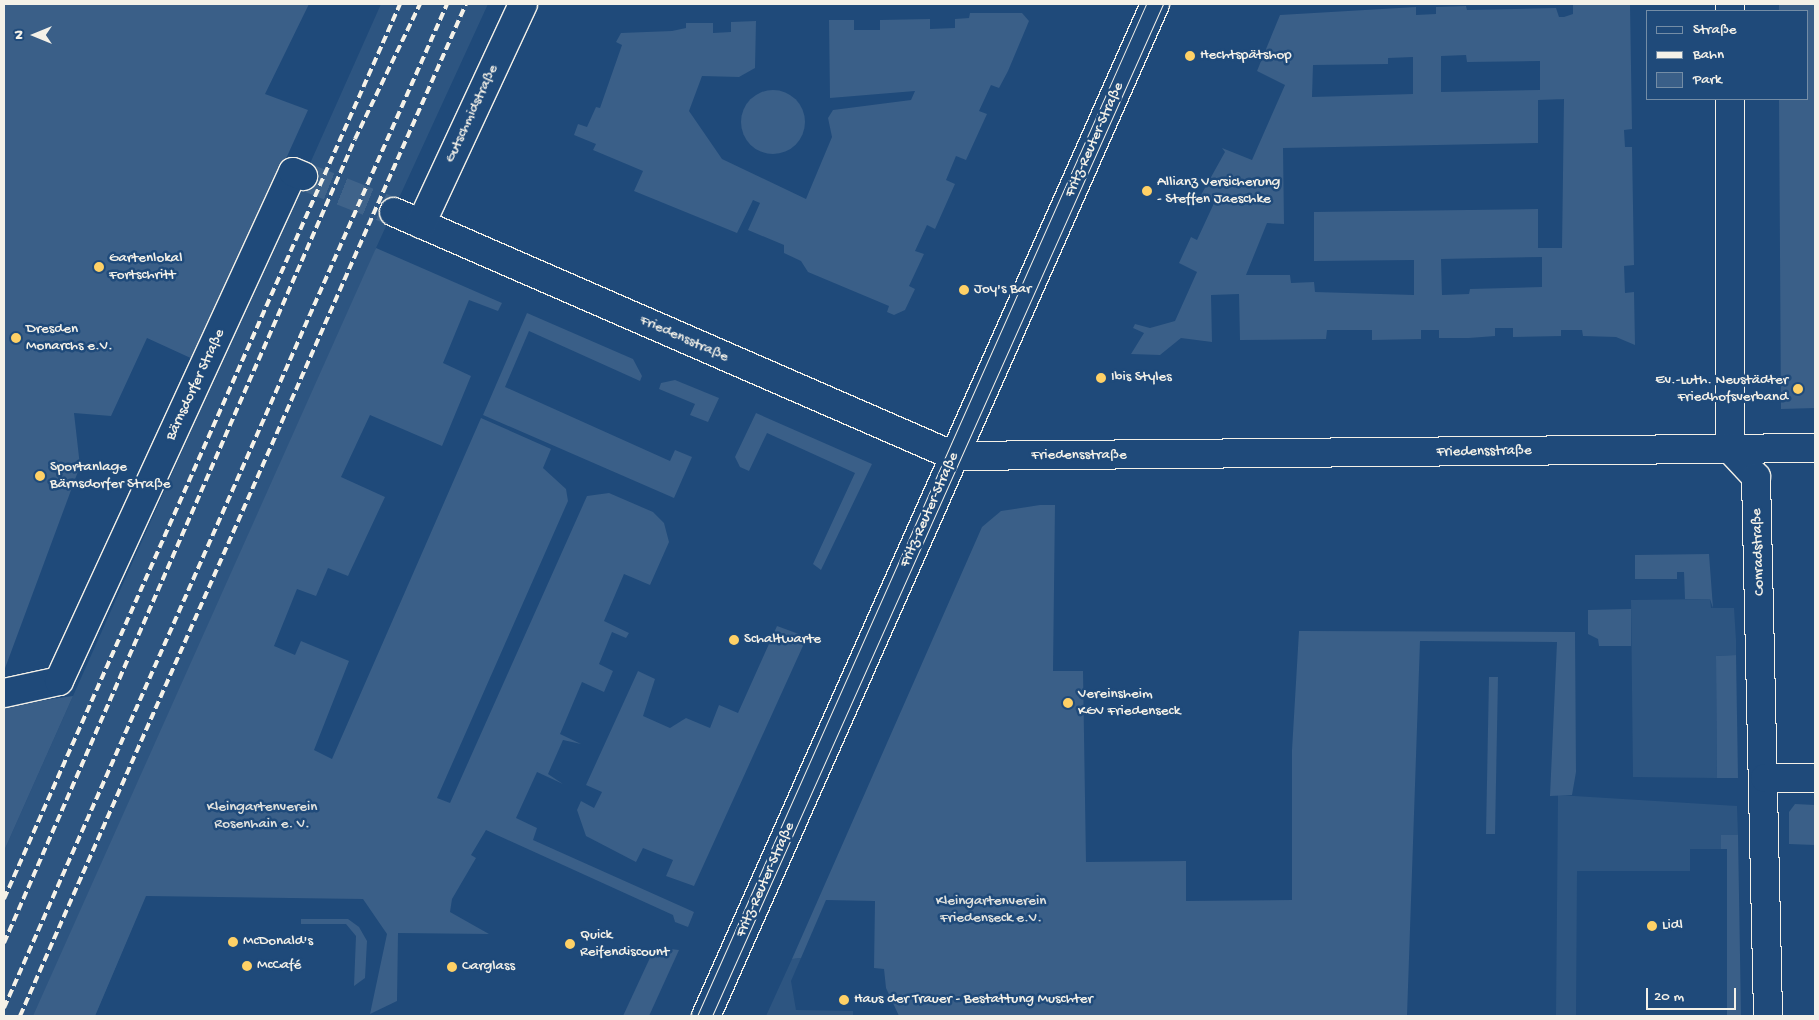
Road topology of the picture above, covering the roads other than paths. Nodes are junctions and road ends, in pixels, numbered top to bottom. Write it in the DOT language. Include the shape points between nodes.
graph roads {
  1 [pos="523,4"];
  2 [pos="1155,4"];
  3 [pos="1730,100"];
  4 [pos="298,174"];
  5 [pos="394,212"];
  6 [pos="421,224"];
  7 [pos="1815,448"];
  8 [pos="1730,449"];
  9 [pos="954,456"];
  10 [pos="4,692"];
  11 [pos="1765,778"];
  12 [pos="1815,778"];
  13 [pos="706,1016"];
  14 [pos="1768,1016"];
  1 -- 6 [label="street, Gutschmidstraße"];
  2 -- 9 [label="street, Fritz-Reuter-Straße"];
  3 -- 8 [label="street"];
  4 -- 10 [label="street, Bärnsdorfer Straße" via="60,682"];
  5 -- 6 [label="street, Friedensstraße"];
  6 -- 9 [label="street, Friedensstraße"];
  7 -- 8 [label="street, Friedensstraße"];
  8 -- 9 [label="street, Friedensstraße"];
  8 -- 11 [label="street, Conradstraße" via="1756,476"];
  9 -- 13 [label="street, Fritz-Reuter-Straße"];
  11 -- 12 [label="street"];
  11 -- 14 [label="street, Conradstraße"];
}
